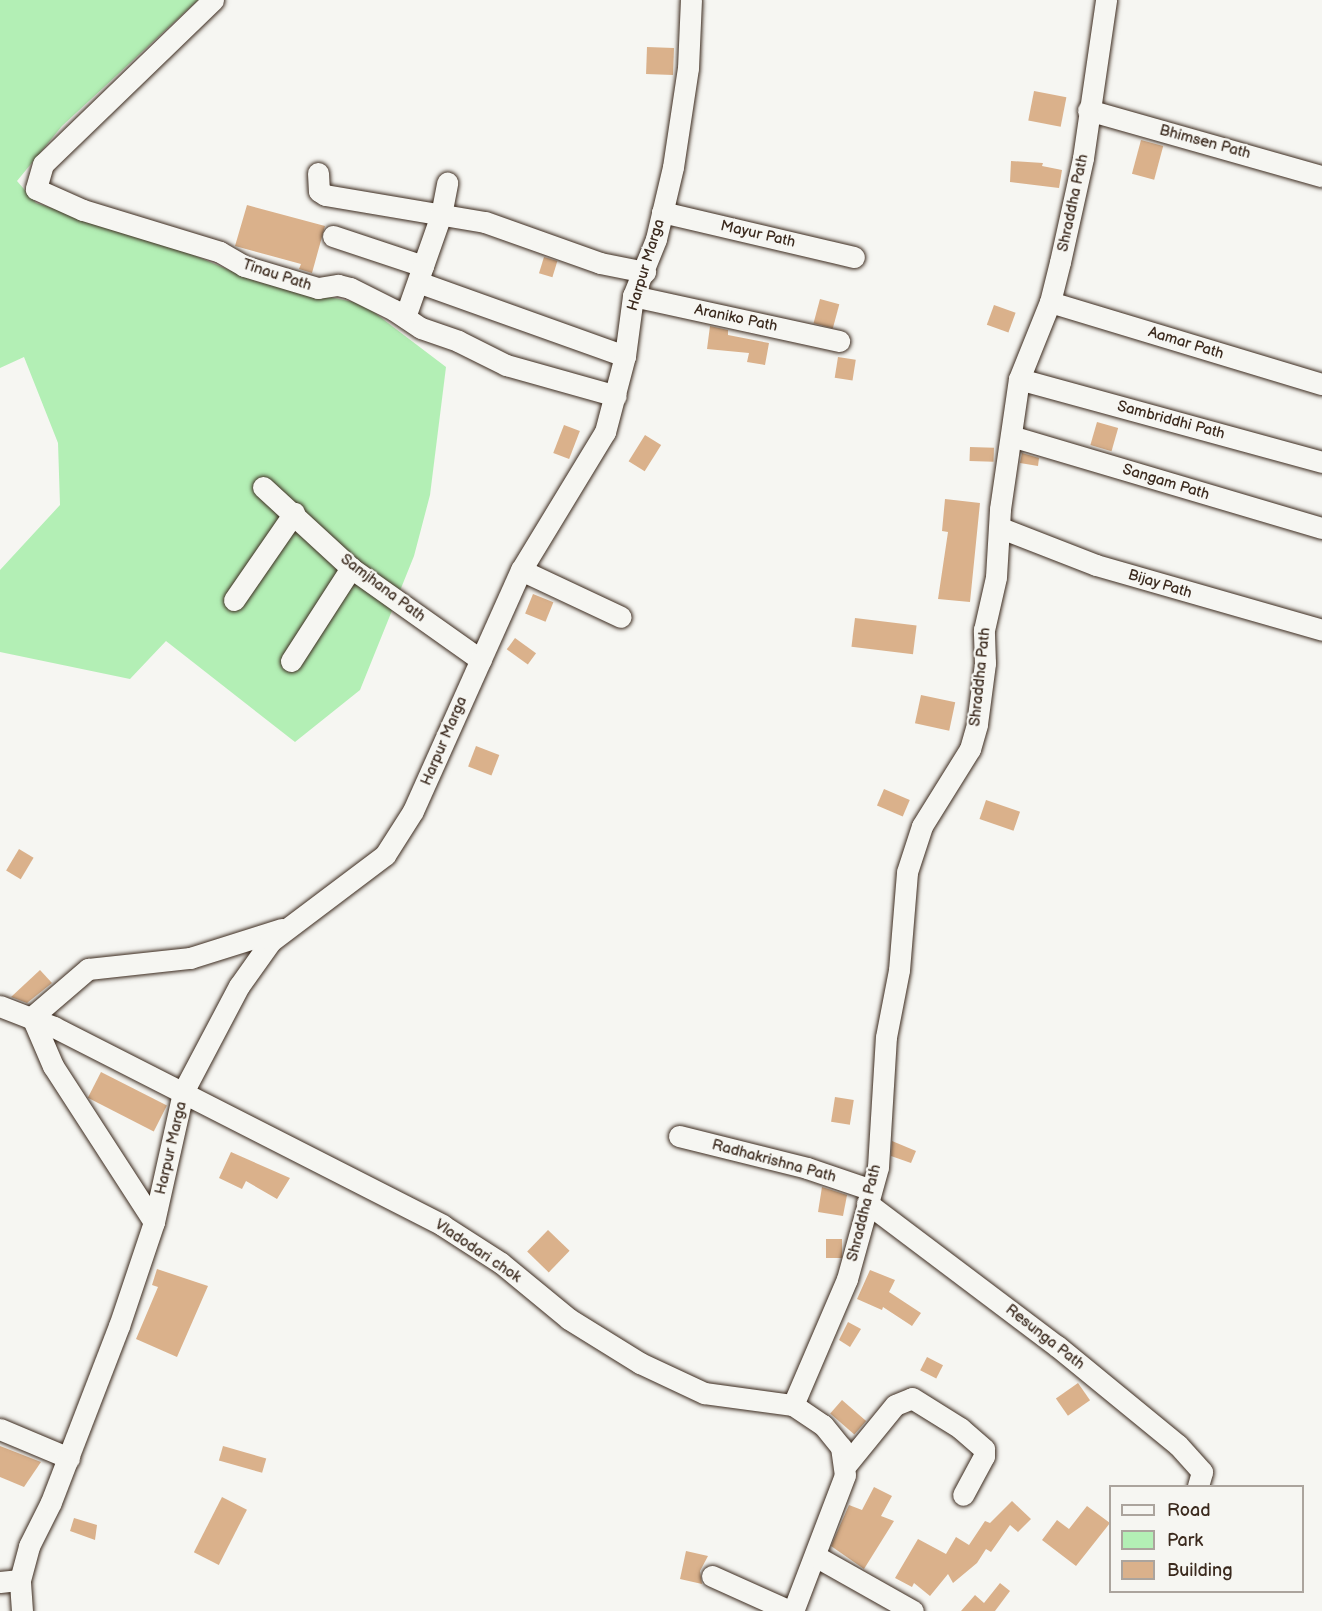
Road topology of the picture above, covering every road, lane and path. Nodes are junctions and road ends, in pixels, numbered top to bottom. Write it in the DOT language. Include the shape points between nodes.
graph roads {
  1 [pos="213,0"];
  2 [pos="691,0"];
  3 [pos="1106,0"];
  4 [pos="1088,110"];
  5 [pos="318,173"];
  6 [pos="1322,176"];
  7 [pos="447,183"];
  8 [pos="662,212"];
  9 [pos="441,215"];
  10 [pos="333,236"];
  11 [pos="854,257"];
  12 [pos="645,272"];
  13 [pos="421,274"];
  14 [pos="633,296"];
  15 [pos="1050,302"];
  16 [pos="405,317"];
  17 [pos="839,341"];
  18 [pos="625,356"];
  19 [pos="1019,379"];
  20 [pos="1322,384"];
  21 [pos="616,396"];
  22 [pos="1011,436"];
  23 [pos="1322,462"];
  24 [pos="263,487"];
  25 [pos="294,513"];
  26 [pos="1001,528"];
  27 [pos="1322,528"];
  28 [pos="351,568"];
  29 [pos="521,570"];
  30 [pos="234,600"];
  31 [pos="621,617"];
  32 [pos="1322,630"];
  33 [pos="481,660"];
  34 [pos="291,661"];
  35 [pos="292,926"];
  36 [pos="0,1006"];
  37 [pos="32,1017"];
  38 [pos="183,1092"];
  39 [pos="679,1136"];
  40 [pos="868,1196"];
  41 [pos="154,1222"];
  42 [pos="793,1405"];
  43 [pos="0,1429"];
  44 [pos="69,1458"];
  45 [pos="846,1466"];
  46 [pos="1198,1485"];
  47 [pos="963,1495"];
  48 [pos="817,1557"];
  49 [pos="712,1576"];
  50 [pos="10,1581"];
  51 [pos="22,1611"];
  52 [pos="792,1611"];
  53 [pos="914,1611"];
  1 -- 16 [label="street, Tinau Path" via="42,164 36,189 83,210 220,252 244,267 318,288 350,288"];
  2 -- 8 [label="street, Harpur Marga" via="688,68"];
  3 -- 4 [label="street, Shraddha Path"];
  4 -- 6 [label="street, Bhimsen Path"];
  4 -- 15 [label="street, Shraddha Path" via="1083,158"];
  5 -- 9 [label="street" via="319,191 325,195"];
  7 -- 9 [label="street"];
  8 -- 11 [label="street, Mayur Path"];
  8 -- 12 [label="street, Harpur Marga"];
  9 -- 12 [label="street" via="485,222 600,263"];
  9 -- 13 [label="street"];
  10 -- 13 [label="street"];
  12 -- 14 [label="street, Harpur Marga"];
  13 -- 16 [label="street"];
  13 -- 18 [label="street"];
  14 -- 17 [label="street, Araniko Path"];
  14 -- 18 [label="street, Harpur Marga"];
  15 -- 19 [label="street, Shraddha Path"];
  15 -- 20 [label="street, Aamar Path"];
  16 -- 21 [label="street, Tinau Path" via="428,332 458,340 506,365"];
  18 -- 21 [label="street, Harpur Marga"];
  19 -- 22 [label="street, Shraddha Path"];
  19 -- 23 [label="street, Sambriddhi Path"];
  21 -- 29 [label="street, Harpur Marga" via="605,432"];
  22 -- 26 [label="street, Shraddha Path" via="1000,508"];
  22 -- 27 [label="street, Sangam Path"];
  24 -- 25 [label="street, Samjhana Path"];
  25 -- 28 [label="street, Samjhana Path"];
  25 -- 30 [label="street"];
  26 -- 32 [label="street, Bijay Path" via="1096,565"];
  26 -- 40 [label="street, Shraddha Path" via="996,577 984,630 985,663 977,724 970,749 922,826 907,872 899,970 886,1037 878,1167"];
  28 -- 33 [label="street, Samjhana Path"];
  28 -- 34 [label="street"];
  29 -- 31 [label="street"];
  29 -- 33 [label="street, Harpur Marga"];
  33 -- 35 [label="street, Harpur Marga" via="457,705 442,750 413,811 385,855"];
  35 -- 37 [label="street" via="190,958 88,969"];
  35 -- 38 [label="street, Harpur Marga" via="271,941 239,986"];
  36 -- 37 [label="street, Vladodari chok"];
  37 -- 38 [label="street, Vladodari chok"];
  37 -- 41 [label="street" via="53,1066"];
  38 -- 41 [label="street, Harpur Marga"];
  38 -- 42 [label="street, Vladodari chok" via="442,1225 501,1263 569,1319 640,1363 704,1393"];
  39 -- 40 [label="street, Radhakrishna Path" via="807,1168"];
  40 -- 42 [label="street, Shraddha Path" via="847,1279"];
  40 -- 46 [label="street, Resunga Path" via="1178,1445 1202,1472"];
  41 -- 44 [label="street, Harpur Marga"];
  42 -- 45 [label="street, Vladodari chok" via="823,1425 841,1447"];
  43 -- 44 [label="street"];
  44 -- 50 [label="street, Harpur Marga"];
  45 -- 47 [label="street" via="902,1400 920,1401 984,1449"];
  45 -- 48 [label="street"];
  48 -- 52 [label="street"];
  48 -- 53 [label="street"];
  49 -- 52 [label="street"];
  50 -- 51 [label="street, Harpur Marga"];
}
